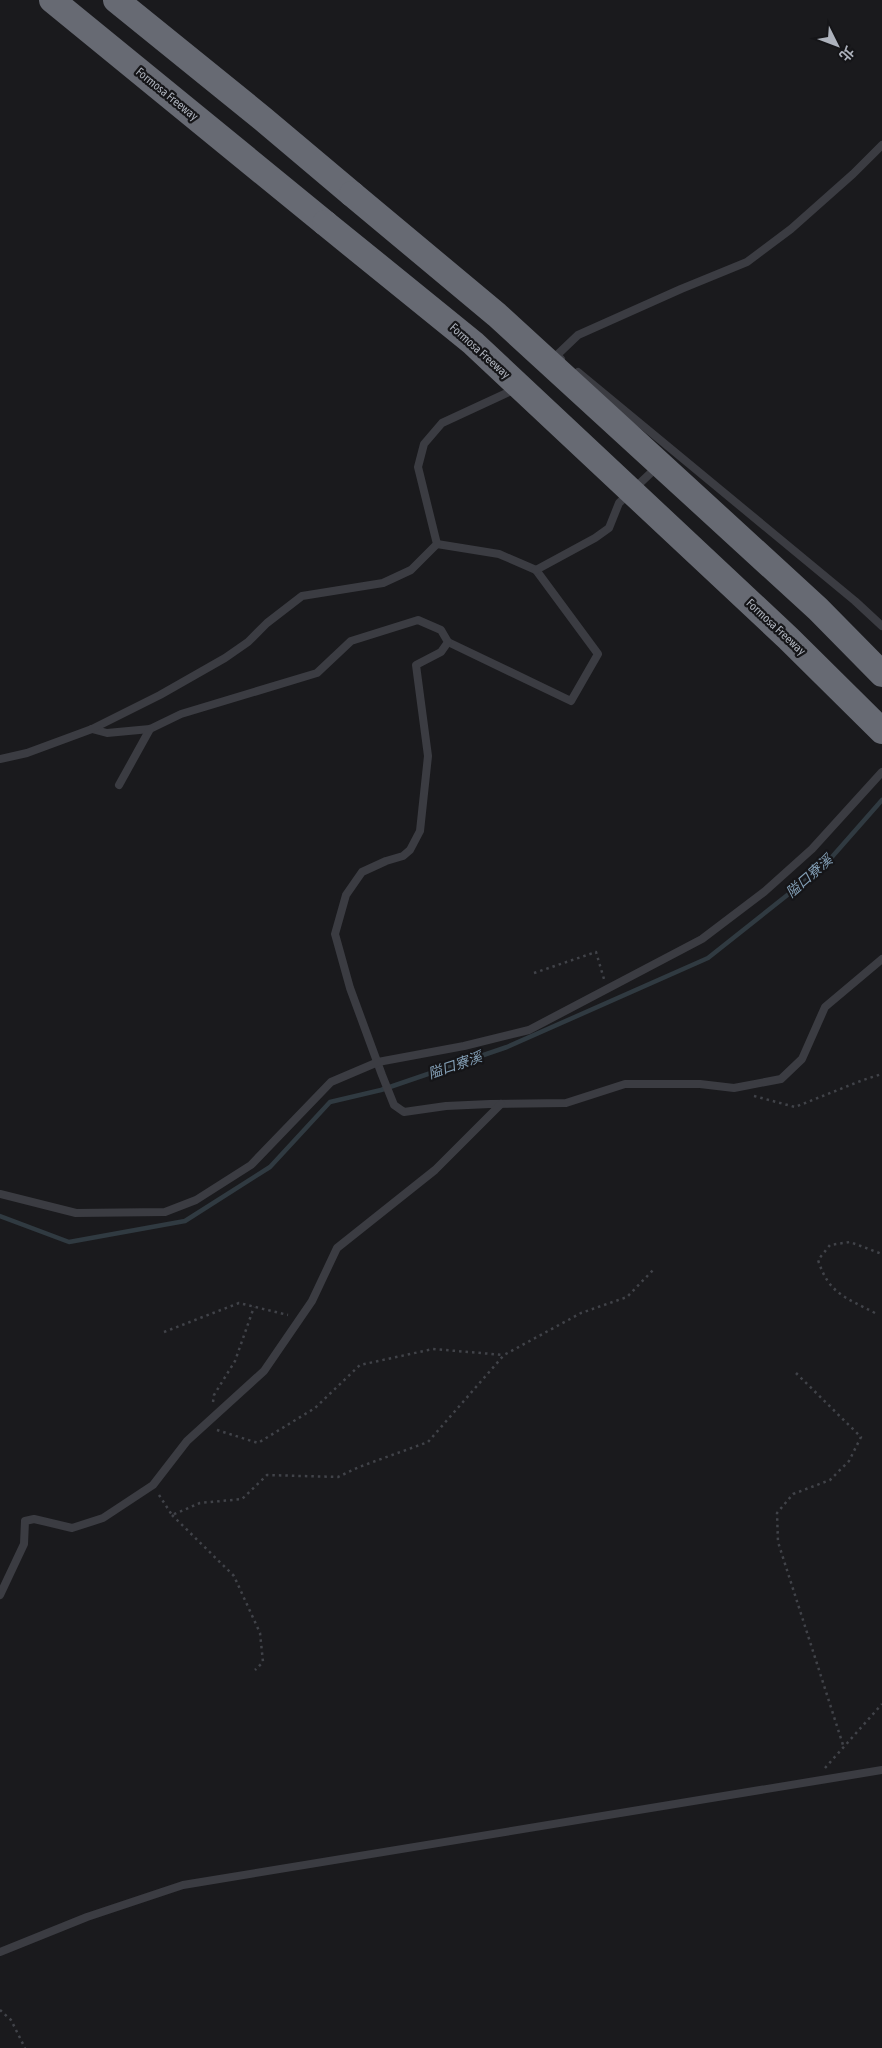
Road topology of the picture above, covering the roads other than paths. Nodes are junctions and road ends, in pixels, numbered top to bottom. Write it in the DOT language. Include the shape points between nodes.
graph roads {
  1 [pos="52,0"];
  2 [pos="116,0"];
  3 [pos="882,145"];
  4 [pos="509,392"];
  5 [pos="674,450"];
  6 [pos="437,544"];
  7 [pos="536,570"];
  8 [pos="882,626"];
  9 [pos="448,642"];
  10 [pos="882,674"];
  11 [pos="92,729"];
  12 [pos="150,729"];
  13 [pos="882,731"];
  14 [pos="0,759"];
  15 [pos="882,772"];
  16 [pos="119,785"];
  17 [pos="882,959"];
  18 [pos="378,1062"];
  19 [pos="501,1104"];
  20 [pos="0,1194"];
  21 [pos="0,1595"];
  22 [pos="882,1770"];
  23 [pos="0,1952"];
  1 -- 13 [label="highway, Formosa Freeway, bridge" via="473,343 788,638"];
  2 -- 10 [label="highway, bridge" via="497,315 818,609"];
  3 -- 5 [label="lane" via="791,229 747,262 578,335 557,355"];
  4 -- 6 [label="lane" via="442,423 424,444 418,467"];
  5 -- 7 [label="lane" via="619,503 610,528"];
  5 -- 8 [label="lane"];
  6 -- 7 [label="lane" via="499,554"];
  6 -- 11 [label="lane" via="411,570 383,583 302,596 225,658"];
  7 -- 9 [label="lane" via="598,654 570,701"];
  9 -- 12 [label="lane" via="441,630 418,620 351,641 317,673 181,714"];
  9 -- 18 [label="lane" via="441,652 416,665 428,756 420,830 410,850 403,856 362,872 346,895 335,934 350,988"];
  11 -- 12 [label="lane" via="107,733"];
  11 -- 14 [label="lane" via="27,753"];
  12 -- 16 [label="lane"];
  15 -- 18 [label="lane" via="812,849 764,892 702,940 529,1030"];
  17 -- 19 [label="lane" via="825,1006 802,1060 781,1079 734,1088 700,1084 625,1084 566,1103"];
  18 -- 19 [label="lane" via="394,1105 404,1112 446,1106"];
  18 -- 20 [label="lane" via="331,1082 251,1165 196,1200 165,1212 76,1214"];
  19 -- 21 [label="lane" via="435,1170 337,1248 312,1301 264,1371 187,1441 152,1485 103,1518 72,1528 34,1519 25,1521 24,1544"];
  22 -- 23 [label="lane" via="183,1885 87,1917"];
}
